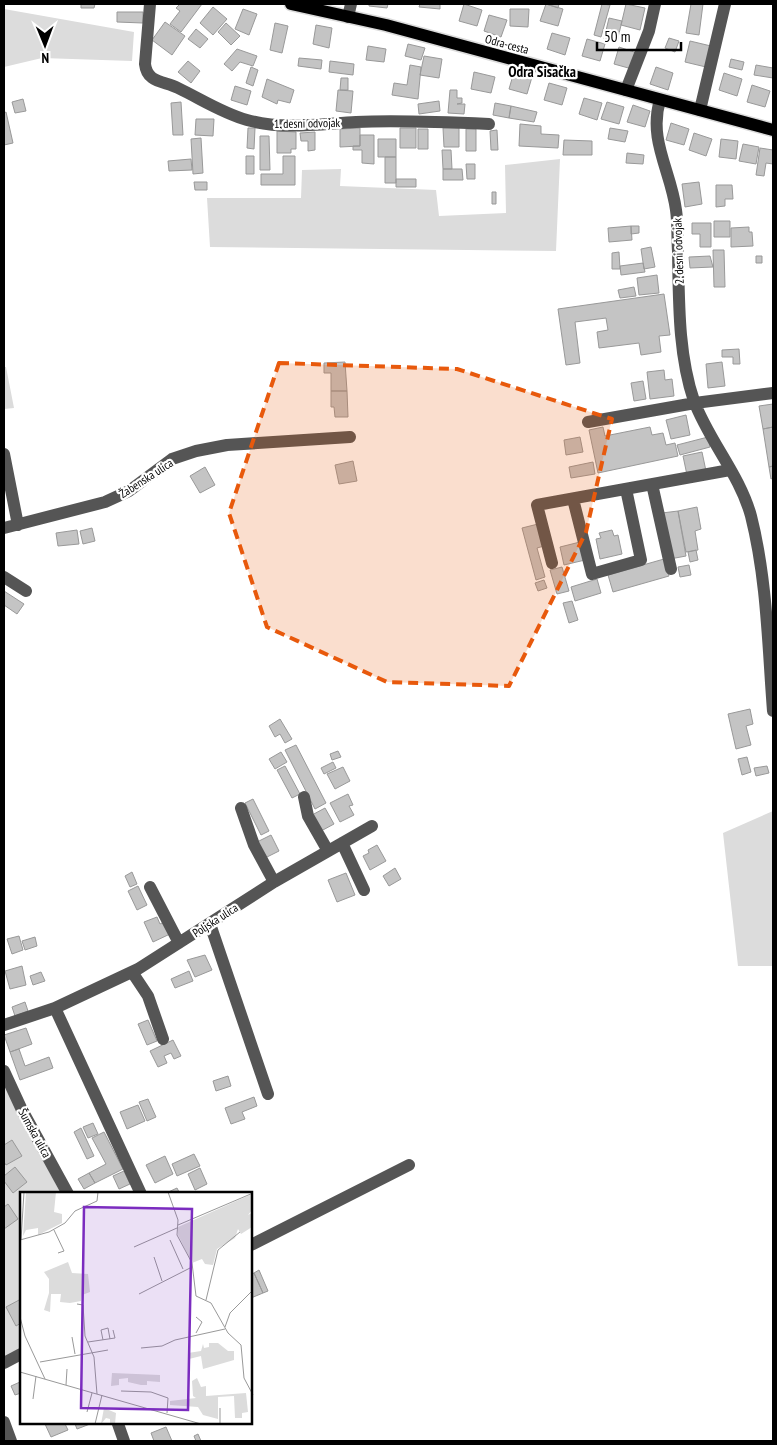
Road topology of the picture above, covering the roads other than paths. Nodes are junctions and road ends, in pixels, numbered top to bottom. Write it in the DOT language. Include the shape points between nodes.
graph roads {
  1 [pos="150,4"];
  2 [pos="291,4"];
  3 [pos="655,4"];
  4 [pos="725,4"];
  5 [pos="313,6"];
  6 [pos="350,10"];
  7 [pos="626,90"];
  8 [pos="660,100"];
  9 [pos="700,110"];
  10 [pos="490,124"];
  11 [pos="773,130"];
  12 [pos="773,393"];
  13 [pos="695,403"];
  14 [pos="588,422"];
  15 [pos="350,437"];
  16 [pos="4,454"];
  17 [pos="730,470"];
  18 [pos="652,484"];
  19 [pos="626,489"];
  20 [pos="573,499"];
  21 [pos="18,524"];
  22 [pos="4,528"];
  23 [pos="552,563"];
  24 [pos="670,569"];
  25 [pos="4,577"];
  26 [pos="26,591"];
  27 [pos="770,640"];
  28 [pos="773,711"];
  29 [pos="304,797"];
  30 [pos="241,808"];
  31 [pos="372,826"];
  32 [pos="342,843"];
  33 [pos="328,852"];
  34 [pos="274,882"];
  35 [pos="150,887"];
  36 [pos="364,890"];
  37 [pos="210,924"];
  38 [pos="179,943"];
  39 [pos="132,972"];
  40 [pos="55,1008"];
  41 [pos="4,1024"];
  42 [pos="163,1039"];
  43 [pos="4,1071"];
  44 [pos="268,1094"];
  45 [pos="9,1097"];
  46 [pos="409,1165"];
  47 [pos="67,1192"];
  48 [pos="140,1192"];
  49 [pos="252,1244"];
  50 [pos="20,1355"];
  51 [pos="4,1363"];
  52 [pos="4,1422"];
  53 [pos="118,1425"];
  54 [pos="11,1441"];
  55 [pos="124,1441"];
  1 -- 10 [label="street, 1. desni odvojak" via="145,64 150,78 247,120 270,125 310,126 397,121"];
  2 -- 5 [label="main road, Odra-cesta"];
  3 -- 7 [label="street" via="649,31"];
  4 -- 9 [label="street"];
  5 -- 6 [label="main road, Odra-cesta"];
  6 -- 7 [label="main road, Odra-cesta"];
  7 -- 8 [label="main road, Odra-cesta"];
  8 -- 9 [label="main road, Odra-cesta"];
  8 -- 13 [label="street, 2. desni odvojak" via="656,139 676,210 682,342"];
  9 -- 11 [label="main road, Odra-cesta"];
  12 -- 13 [label="street"];
  13 -- 14 [label="street"];
  13 -- 17 [label="street, 2. desni odvojak"];
  15 -- 21 [label="street, Žabenska ulica" via="227,445 196,451 172,459 129,491 104,502"];
  16 -- 21 [label="street"];
  17 -- 18 [label="street"];
  17 -- 27 [label="street, 2. desni odvojak" via="746,498 751,516"];
  18 -- 19 [label="street"];
  18 -- 24 [label="street"];
  19 -- 20 [label="street"];
  19 -- 20 [label="street" via="640,560 592,574"];
  20 -- 23 [label="street" via="538,505"];
  21 -- 22 [label="street, Žabenska ulica"];
  25 -- 26 [label="street"];
  27 -- 28 [label="street, 2. desni odvojak"];
  29 -- 33 [label="street" via="308,816"];
  30 -- 34 [label="street" via="254,845"];
  31 -- 32 [label="street, Poljska ulica"];
  32 -- 33 [label="street, Poljska ulica"];
  32 -- 36 [label="street"];
  33 -- 34 [label="street, Poljska ulica"];
  34 -- 37 [label="street, Poljska ulica"];
  35 -- 38 [label="street"];
  37 -- 38 [label="street, Poljska ulica"];
  37 -- 44 [label="street"];
  38 -- 39 [label="street, Poljska ulica"];
  39 -- 40 [label="street, Poljska ulica"];
  39 -- 42 [label="street" via="148,996"];
  40 -- 41 [label="street, Poljska ulica"];
  40 -- 48 [label="street"];
  43 -- 45 [label="street, Šumska ulica"];
  45 -- 47 [label="street, Šumska ulica"];
  46 -- 49 [label="street"];
  50 -- 51 [label="street"];
  52 -- 54 [label="street"];
  53 -- 55 [label="street"];
}
